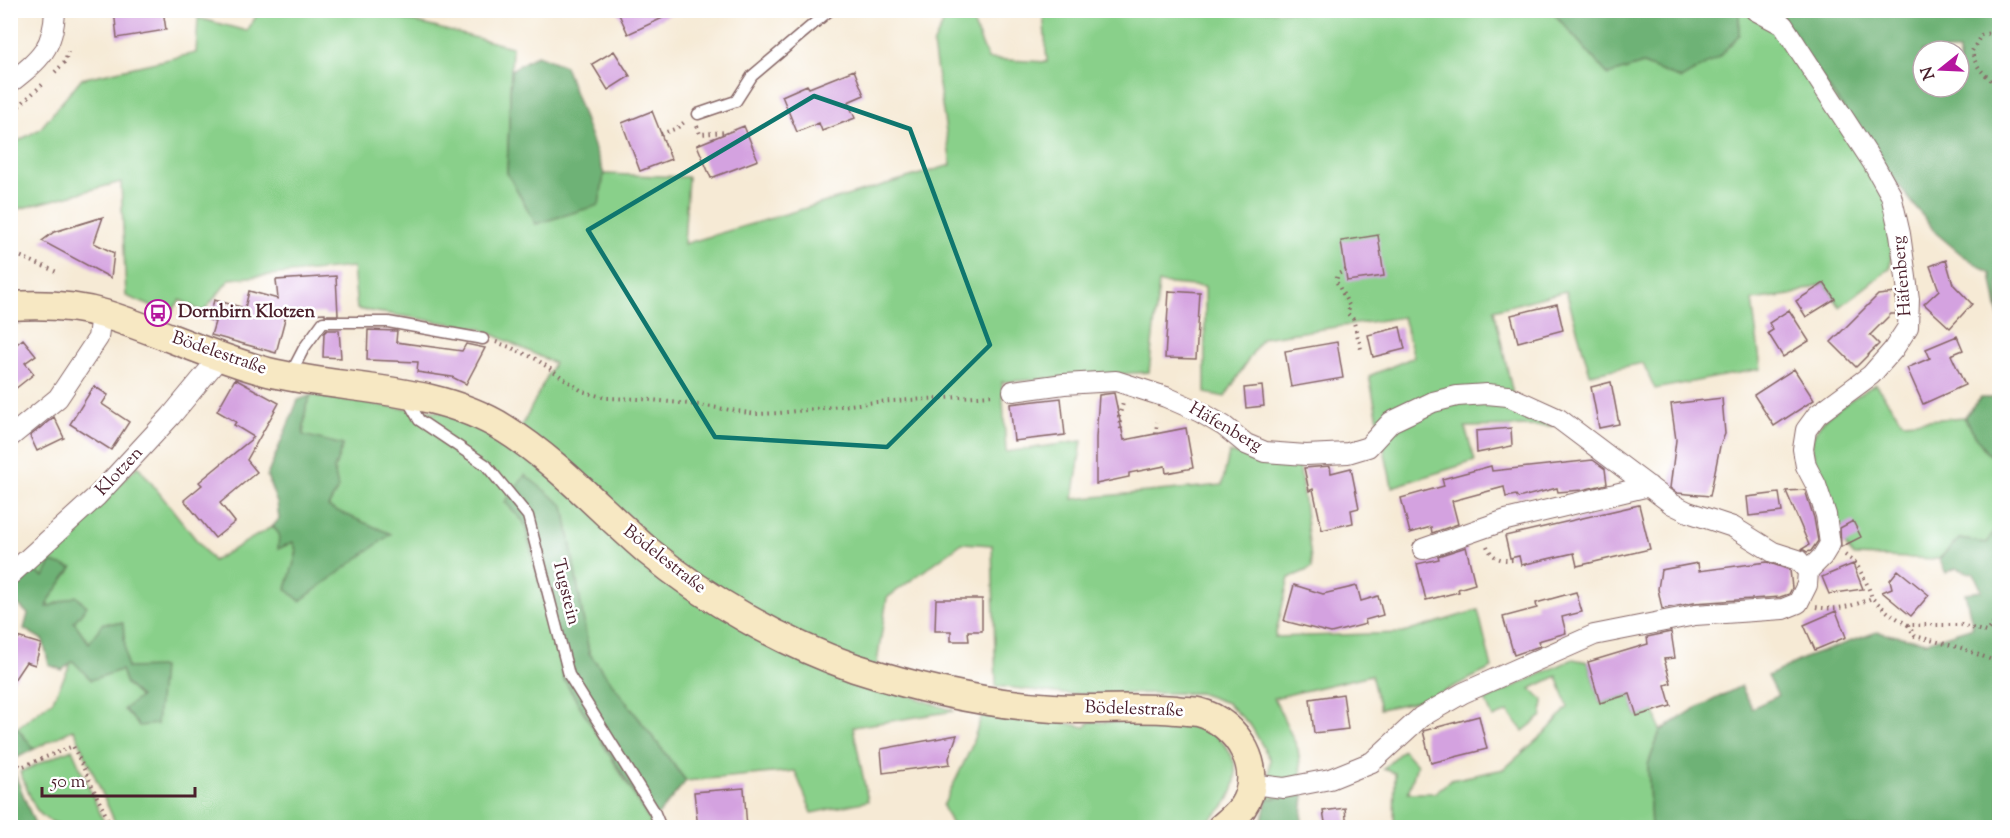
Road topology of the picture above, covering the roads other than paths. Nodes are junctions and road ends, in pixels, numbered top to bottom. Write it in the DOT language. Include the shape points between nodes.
graph roads {
  1 [pos="55,10"];
  2 [pos="830,10"];
  3 [pos="1755,10"];
  4 [pos="10,83"];
  5 [pos="698,114"];
  6 [pos="10,306"];
  7 [pos="101,313"];
  8 [pos="483,339"];
  9 [pos="219,358"];
  10 [pos="289,377"];
  11 [pos="1013,391"];
  12 [pos="404,394"];
  13 [pos="10,437"];
  14 [pos="1649,486"];
  15 [pos="1423,549"];
  16 [pos="1808,571"];
  17 [pos="10,575"];
  18 [pos="1252,784"];
  19 [pos="661,828"];
  20 [pos="1221,828"];
  1 -- 4 [label="street" via="55,27 43,54"];
  2 -- 5 [label="lane" via="752,76 736,101"];
  3 -- 16 [label="street, Häfenberg" via="1783,25 1891,195 1910,299 1908,327 1893,350 1871,375 1817,415 1806,430 1806,466 1823,505 1830,543"];
  6 -- 7 [label="main road, Bödelestraße" via="57,306"];
  7 -- 9 [label="main road, Bödelestraße"];
  7 -- 13 [label="street" via="98,338 58,398"];
  8 -- 10 [label="lane" via="388,322 323,322"];
  9 -- 10 [label="main road, Bödelestraße"];
  9 -- 17 [label="street, Klotzen" via="98,496"];
  10 -- 12 [label="main road, Bödelestraße"];
  11 -- 14 [label="street, Häfenberg" via="1116,381 1200,412 1246,444 1265,452 1306,455 1348,453 1368,447 1391,422 1433,402 1457,396 1508,396 1559,419"];
  12 -- 18 [label="main road, Bödelestraße" via="474,412 504,428 537,451 678,574 769,630 842,663 961,697 1056,708 1199,712 1219,721 1237,736 1248,755"];
  12 -- 19 [label="lane, Tugstein" via="419,420 486,465 528,516 569,675"];
  14 -- 15 [label="street" via="1506,520"];
  14 -- 16 [label="street, Häfenberg" via="1672,504 1733,527 1772,552 1798,560"];
  16 -- 18 [label="street" via="1807,585 1798,603 1783,609 1695,615 1594,635 1463,693 1421,717 1372,762 1330,779 1284,788"];
  18 -- 20 [label="main road" via="1243,807"];
}
